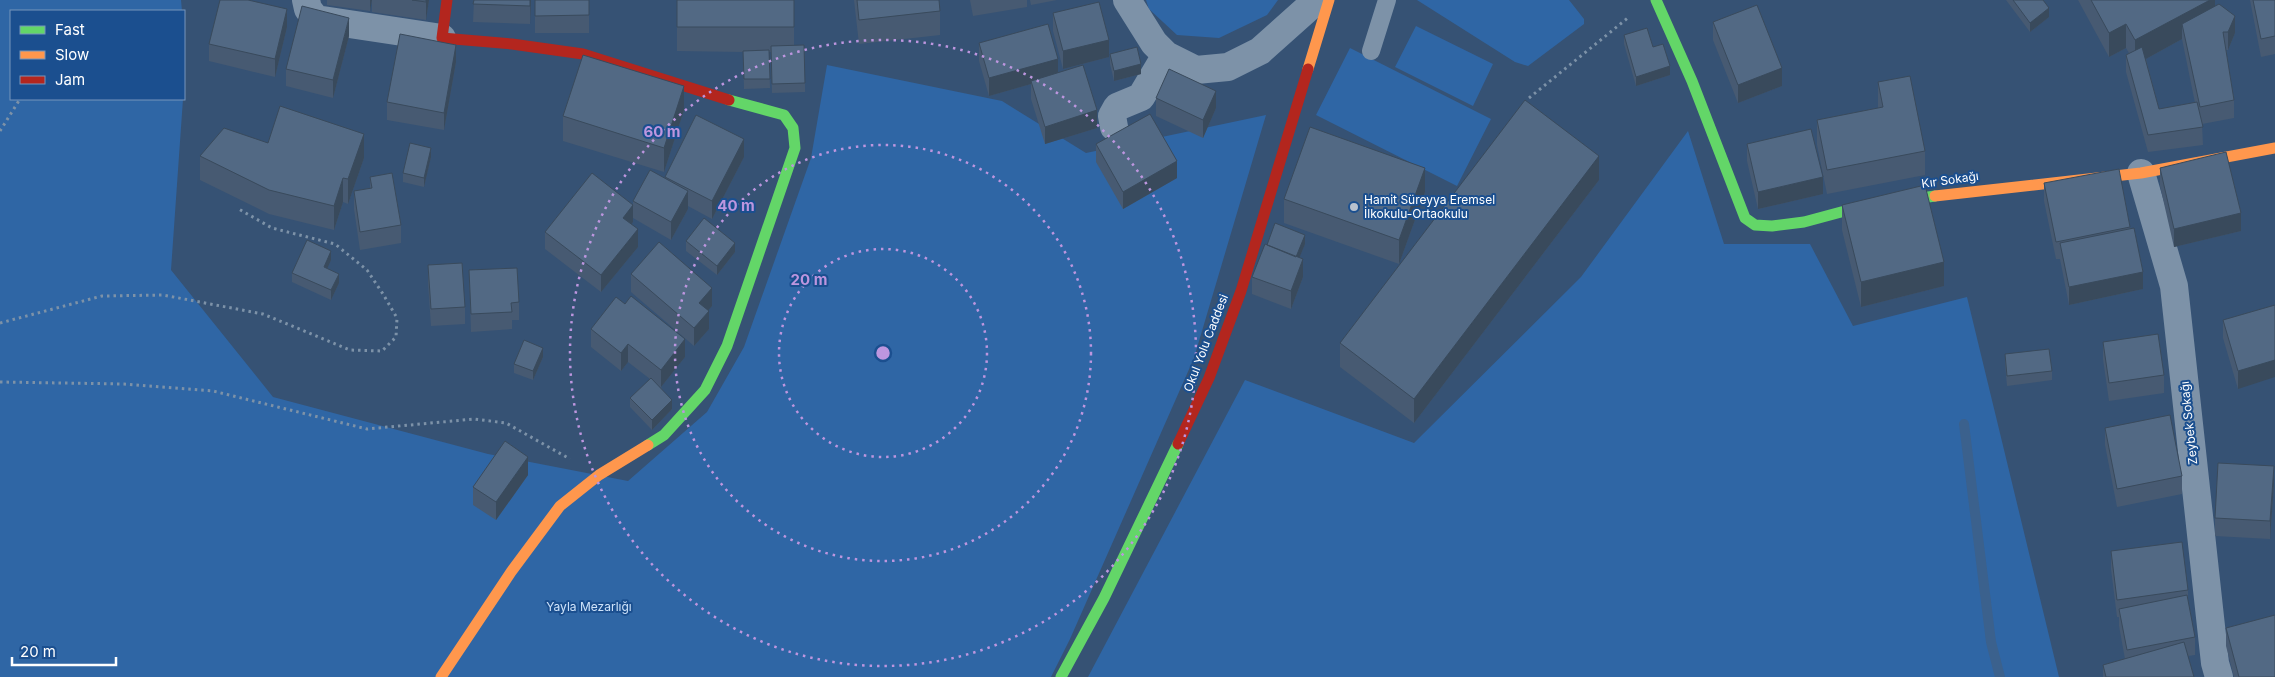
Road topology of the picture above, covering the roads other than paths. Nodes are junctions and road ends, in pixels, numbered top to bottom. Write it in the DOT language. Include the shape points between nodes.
graph roads {
  1 [pos="306,0"];
  2 [pos="447,0"];
  3 [pos="1127,0"];
  4 [pos="1317,0"];
  5 [pos="1329,0"];
  6 [pos="1387,0"];
  7 [pos="1656,0"];
  8 [pos="442,38"];
  9 [pos="1371,51"];
  10 [pos="1166,55"];
  11 [pos="1114,126"];
  12 [pos="2275,148"];
  13 [pos="2141,173"];
  14 [pos="441,677"];
  15 [pos="1061,677"];
  16 [pos="2219,677"];
  1 -- 8 [label="street" via="316,19"];
  2 -- 8 [label="street"];
  3 -- 10 [label="street" via="1154,43"];
  4 -- 10 [label="street" via="1260,51 1228,68 1196,70"];
  5 -- 15 [label="street, Okul Yolu Caddesi" via="1241,291 1210,378 1104,598"];
  6 -- 9 [label="lane"];
  7 -- 13 [label="street, Kır Sokağı" via="1691,77 1745,218 1755,224 1772,226 1804,222 1856,208 1958,192"];
  8 -- 14 [label="street" via="582,54 784,115 793,128 795,148 727,346 705,390 664,435 599,474 560,506 511,572"];
  10 -- 11 [label="street" via="1142,96 1117,106 1112,116"];
  12 -- 13 [label="street, Kır Sokağı"];
  13 -- 16 [label="street, Zeybek Sokağı" via="2174,286 2214,663"];
}
